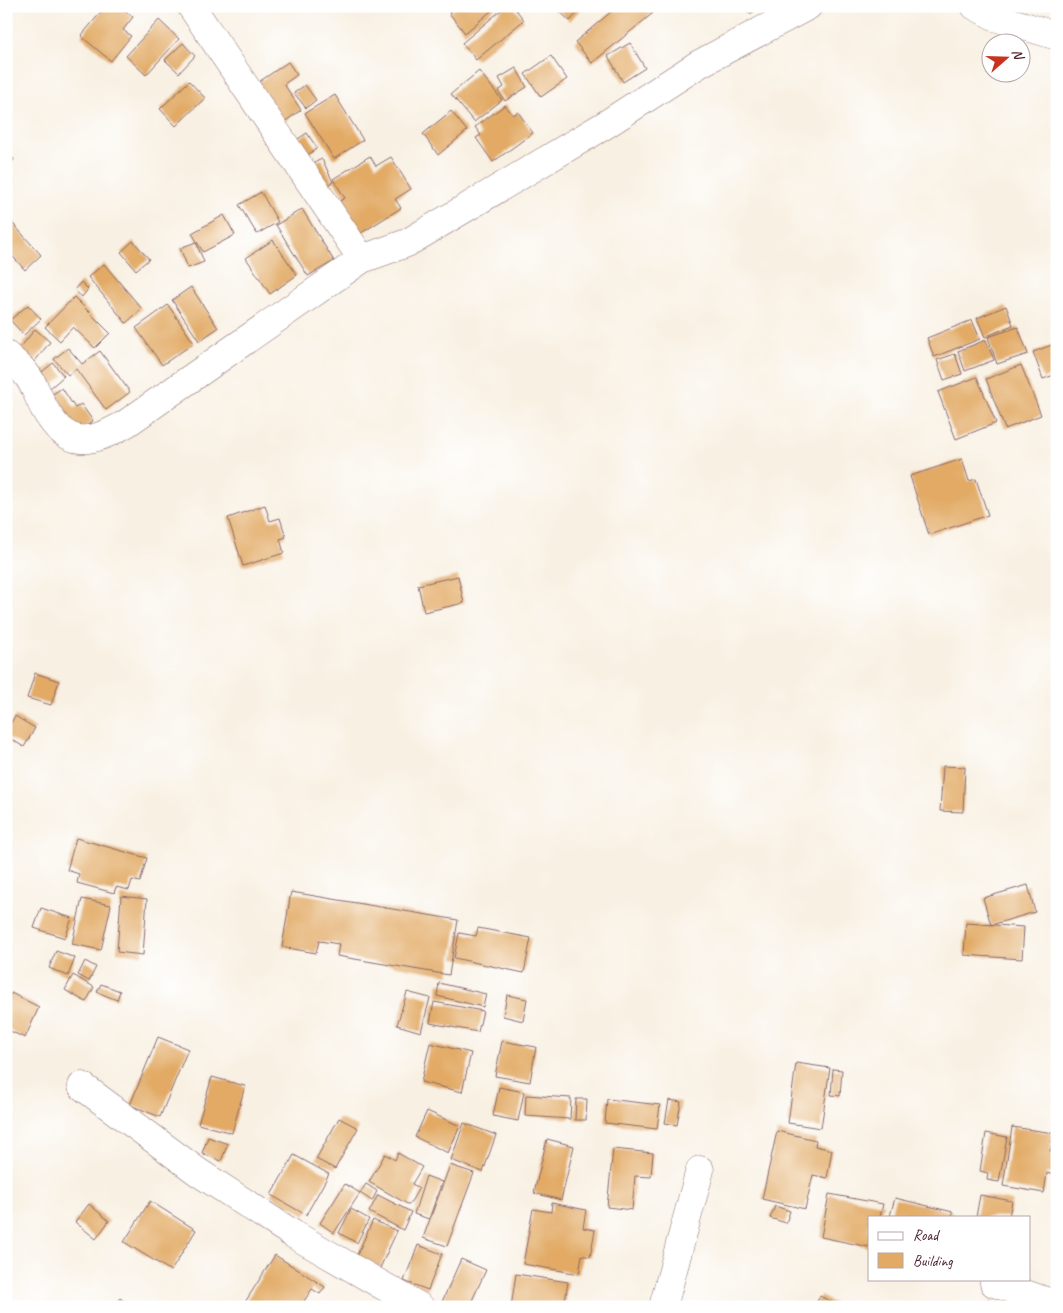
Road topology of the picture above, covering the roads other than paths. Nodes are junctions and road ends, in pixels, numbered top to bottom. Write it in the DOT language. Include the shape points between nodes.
graph roads {
  1 [pos="191,6"];
  2 [pos="808,6"];
  3 [pos="974,6"];
  4 [pos="1054,32"];
  5 [pos="362,259"];
  6 [pos="6,355"];
  7 [pos="82,1086"];
  8 [pos="700,1170"];
  9 [pos="994,1283"];
  10 [pos="1057,1305"];
  11 [pos="420,1307"];
  12 [pos="663,1307"];
  1 -- 5 [label="street"];
  2 -- 5 [label="street" via="699,64 605,125 407,243"];
  3 -- 4 [label="street" via="998,18"];
  5 -- 6 [label="street" via="127,423 99,438 76,440 58,429 26,374"];
  7 -- 11 [label="street" via="198,1172 293,1234"];
  8 -- 12 [label="street"];
  9 -- 10 [label="street"];
}
